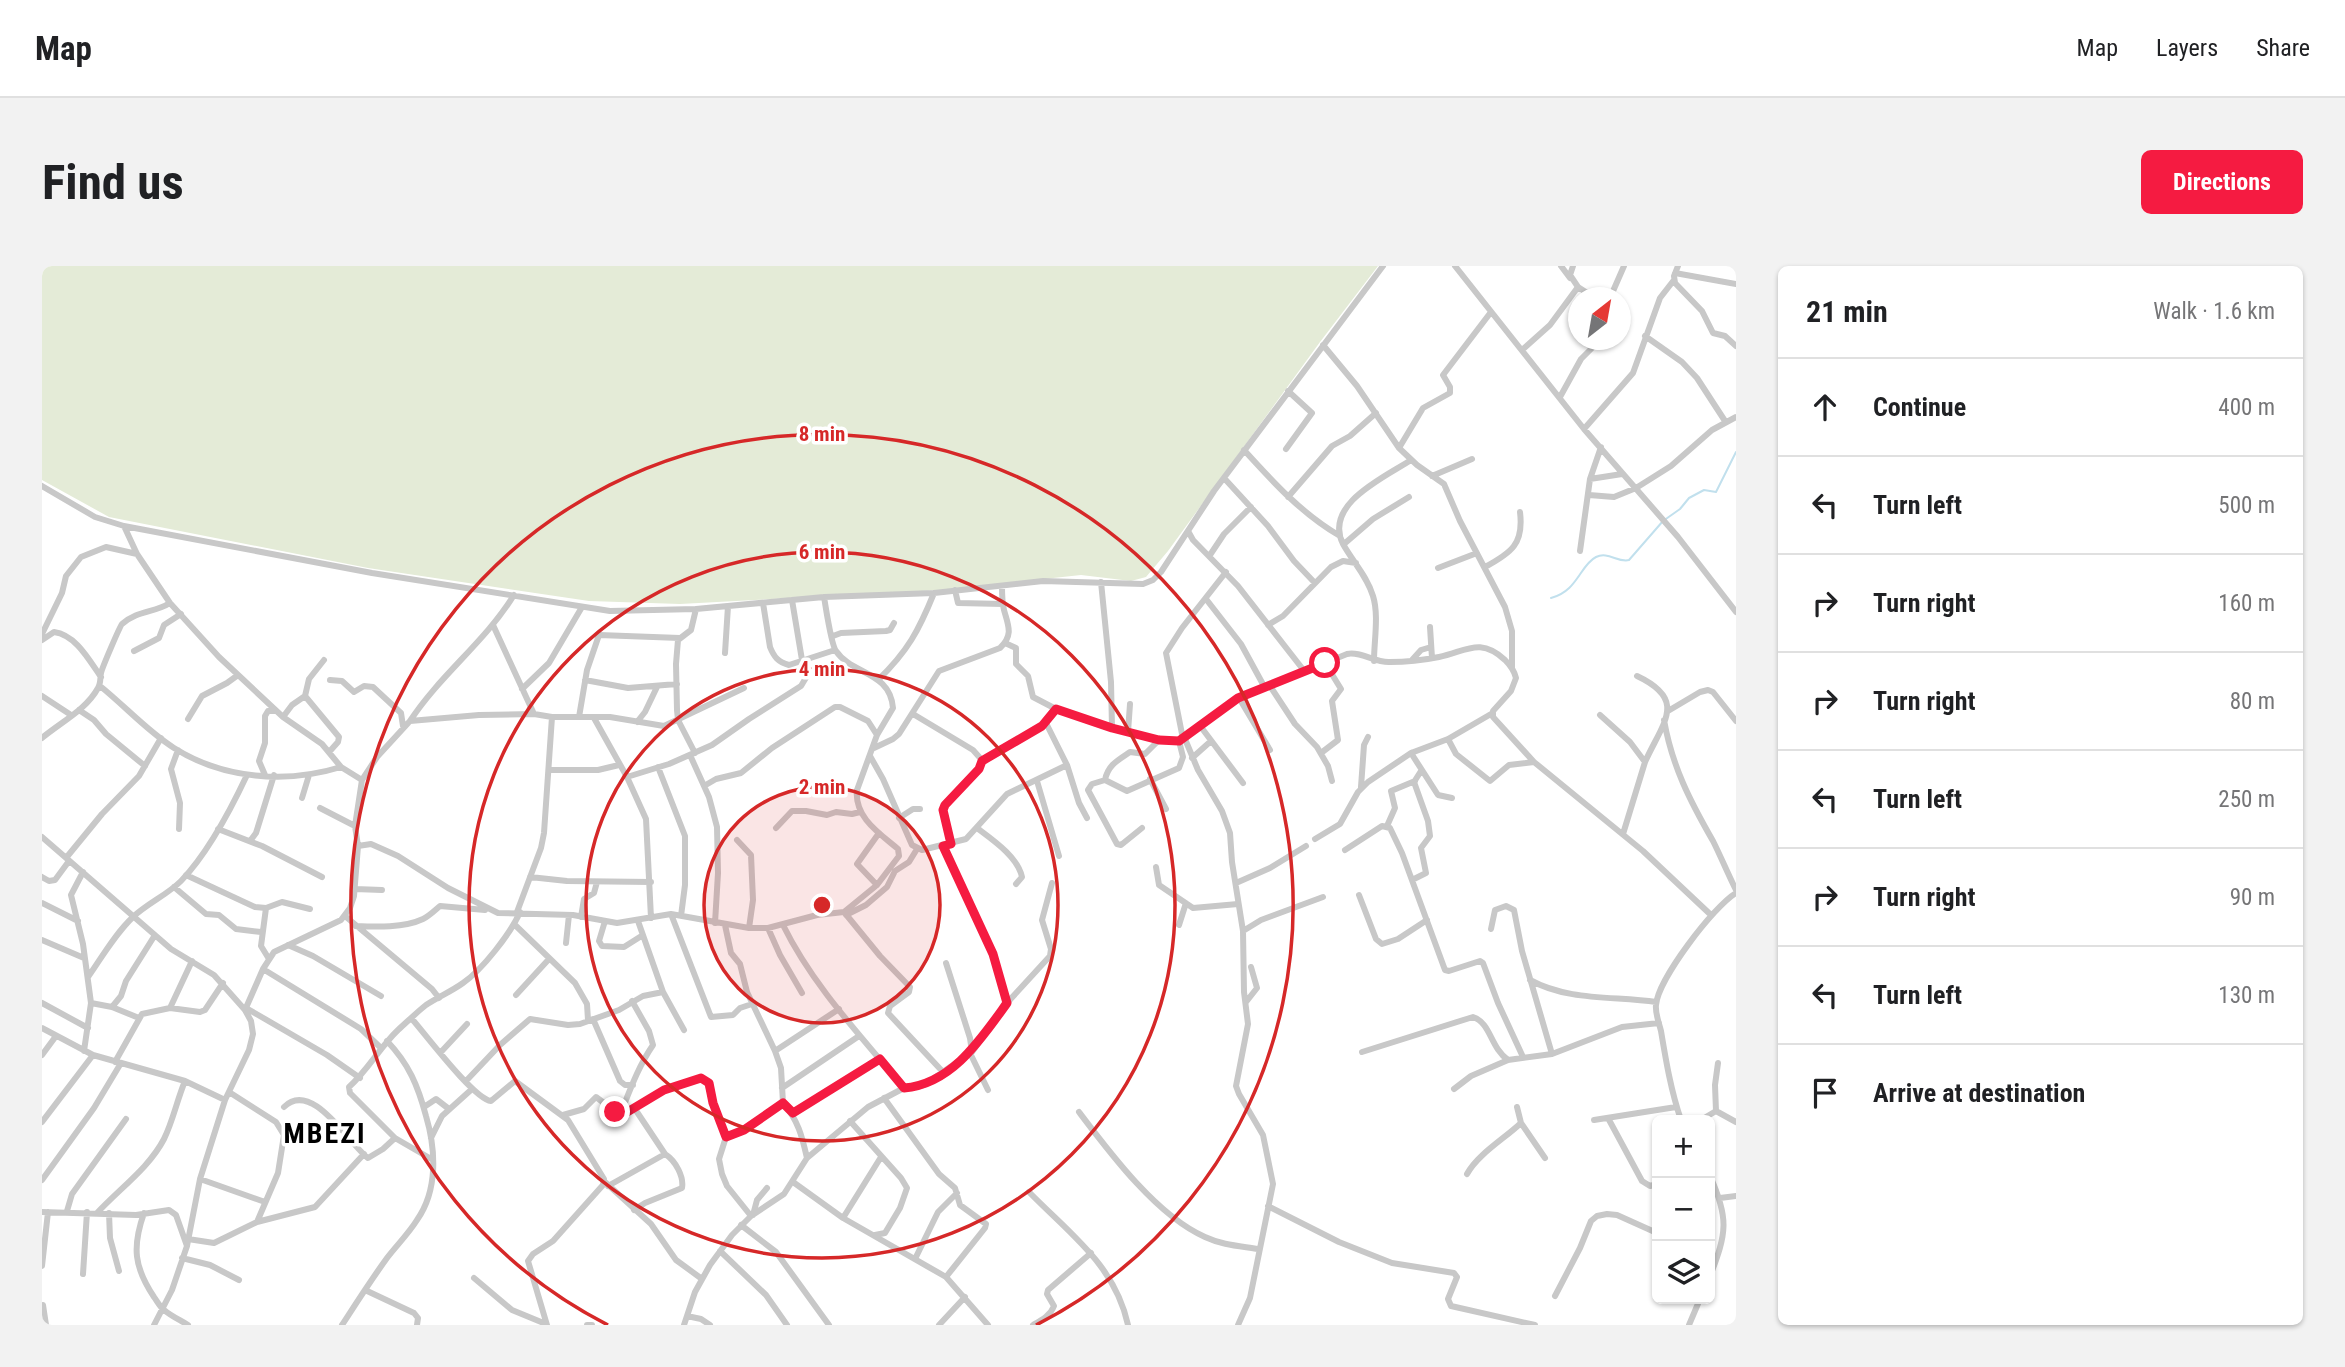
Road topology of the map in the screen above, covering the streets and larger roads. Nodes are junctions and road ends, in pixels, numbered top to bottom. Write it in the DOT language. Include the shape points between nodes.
graph roads {
  1 [pos="1383,266"];
  2 [pos="1455,266"];
  3 [pos="1561,266"];
  4 [pos="1573,266"];
  5 [pos="1624,266"];
  6 [pos="1676,273"];
  7 [pos="1570,278"];
  8 [pos="1736,284"];
  9 [pos="1577,287"];
  10 [pos="1615,287"];
  11 [pos="1568,300"];
  12 [pos="1491,312"];
  13 [pos="1645,336"];
  14 [pos="1323,345"];
  15 [pos="1736,346"];
  16 [pos="1661,348"];
  17 [pos="1590,350"];
  18 [pos="1643,350"];
  19 [pos="1522,351"];
  20 [pos="1288,391"];
  21 [pos="1560,397"];
  22 [pos="1376,413"];
  23 [pos="1736,417"];
  24 [pos="1725,421"];
  25 [pos="1584,429"];
  26 [pos="1601,447"];
  27 [pos="1399,448"];
  28 [pos="1286,449"];
  29 [pos="1244,450"];
  30 [pos="1472,459"];
  31 [pos="1411,460"];
  32 [pos="1622,474"];
  33 [pos="1432,476"];
  34 [pos="1224,478"];
  35 [pos="1590,479"];
  36 [pos="42,486"];
  37 [pos="1636,488"];
  38 [pos="1589,495"];
  39 [pos="1288,497"];
  40 [pos="1409,497"];
  41 [pos="1251,507"];
  42 [pos="1520,512"];
  43 [pos="124,526"];
  44 [pos="1188,531"];
  45 [pos="1340,536"];
  46 [pos="1344,544"];
  47 [pos="1580,551"];
  48 [pos="1477,553"];
  49 [pos="137,554"];
  50 [pos="1210,555"];
  51 [pos="1356,564"];
  52 [pos="1485,567"];
  53 [pos="1438,568"];
  54 [pos="1226,572"];
  55 [pos="1101,582"];
  56 [pos="1314,582"];
  57 [pos="1002,586"];
  58 [pos="955,590"];
  59 [pos="934,593"];
  60 [pos="514,595"];
  61 [pos="824,597"];
  62 [pos="1206,599"];
  63 [pos="792,600"];
  64 [pos="170,603"];
  65 [pos="763,603"];
  66 [pos="1003,604"];
  67 [pos="728,606"];
  68 [pos="582,607"];
  69 [pos="696,609"];
  70 [pos="1736,612"];
  71 [pos="181,614"];
  72 [pos="45,620"];
  73 [pos="894,623"];
  74 [pos="493,625"];
  75 [pos="1268,625"];
  76 [pos="1430,627"];
  77 [pos="42,634"];
  78 [pos="833,636"];
  79 [pos="680,638"];
  80 [pos="42,640"];
  81 [pos="1005,643"];
  82 [pos="1431,647"];
  83 [pos="835,650"];
  84 [pos="134,651"];
  85 [pos="725,653"];
  86 [pos="1432,658"];
  87 [pos="324,660"];
  88 [pos="802,660"];
  89 [pos="1412,660"];
  90 [pos="1374,661"];
  91 [pos="1325,663"];
  92 [pos="1512,668"];
  93 [pos="1305,672"];
  94 [pos="238,675"];
  95 [pos="1637,676"];
  96 [pos="101,677"];
  97 [pos="330,680"];
  98 [pos="585,680"];
  99 [pos="878,680"];
  100 [pos="677,684"];
  101 [pos="100,686"];
  102 [pos="657,687"];
  103 [pos="1268,687"];
  104 [pos="744,688"];
  105 [pos="522,690"];
  106 [pos="42,696"];
  107 [pos="304,696"];
  108 [pos="1238,698"];
  109 [pos="1130,704"];
  110 [pos="1056,709"];
  111 [pos="79,710"];
  112 [pos="276,711"];
  113 [pos="1668,711"];
  114 [pos="534,714"];
  115 [pos="912,714"];
  116 [pos="1492,714"];
  117 [pos="71,715"];
  118 [pos="1600,715"];
  119 [pos="283,717"];
  120 [pos="552,717"];
  121 [pos="579,717"];
  122 [pos="594,718"];
  123 [pos="188,719"];
  124 [pos="678,720"];
  125 [pos="1664,720"];
  126 [pos="1736,721"];
  127 [pos="637,722"];
  128 [pos="1045,723"];
  129 [pos="406,724"];
  130 [pos="1201,727"];
  131 [pos="1112,728"];
  132 [pos="1128,732"];
  133 [pos="877,735"];
  134 [pos="1368,737"];
  135 [pos="42,738"];
  136 [pos="161,738"];
  137 [pos="1448,739"];
  138 [pos="1159,740"];
  139 [pos="1182,740"];
  140 [pos="1211,741"];
  141 [pos="874,748"];
  142 [pos="178,750"];
  143 [pos="1270,750"];
  144 [pos="330,751"];
  145 [pos="1321,753"];
  146 [pos="1411,753"];
  147 [pos="692,754"];
  148 [pos="870,756"];
  149 [pos="1192,758"];
  150 [pos="982,761"];
  151 [pos="1534,762"];
  152 [pos="1645,762"];
  153 [pos="619,765"];
  154 [pos="1067,765"];
  155 [pos="145,766"];
  156 [pos="341,766"];
  157 [pos="658,767"];
  158 [pos="550,770"];
  159 [pos="1421,771"];
  160 [pos="247,775"];
  161 [pos="265,775"];
  162 [pos="274,775"];
  163 [pos="309,775"];
  164 [pos="627,777"];
  165 [pos="1150,779"];
  166 [pos="362,780"];
  167 [pos="1105,780"];
  168 [pos="1037,781"];
  169 [pos="1332,781"];
  170 [pos="1415,781"];
  171 [pos="1242,783"];
  172 [pos="704,786"];
  173 [pos="1362,787"];
  174 [pos="302,798"];
  175 [pos="1452,798"];
  176 [pos="320,808"];
  177 [pos="920,809"];
  178 [pos="1166,809"];
  179 [pos="860,812"];
  180 [pos="900,818"];
  181 [pos="1087,818"];
  182 [pos="355,826"];
  183 [pos="1387,826"];
  184 [pos="776,828"];
  185 [pos="978,828"];
  186 [pos="1142,828"];
  187 [pos="179,829"];
  188 [pos="218,829"];
  189 [pos="879,833"];
  190 [pos="1623,834"];
  191 [pos="42,837"];
  192 [pos="1315,839"];
  193 [pos="737,840"];
  194 [pos="250,841"];
  195 [pos="947,845"];
  196 [pos="358,846"];
  197 [pos="1306,846"];
  198 [pos="917,849"];
  199 [pos="1345,850"];
  200 [pos="1059,856"];
  201 [pos="68,860"];
  202 [pos="1156,867"];
  203 [pos="83,873"];
  204 [pos="186,875"];
  205 [pos="42,877"];
  206 [pos="322,877"];
  207 [pos="530,877"];
  208 [pos="1412,880"];
  209 [pos="597,882"];
  210 [pos="651,882"];
  211 [pos="1052,883"];
  212 [pos="1236,883"];
  213 [pos="1016,884"];
  214 [pos="877,886"];
  215 [pos="174,887"];
  216 [pos="355,889"];
  217 [pos="382,890"];
  218 [pos="1736,892"];
  219 [pos="1359,895"];
  220 [pos="1323,897"];
  221 [pos="42,903"];
  222 [pos="1186,904"];
  223 [pos="1238,904"];
  224 [pos="266,908"];
  225 [pos="310,909"];
  226 [pos="491,911"];
  227 [pos="519,912"];
  228 [pos="671,914"];
  229 [pos="845,914"];
  230 [pos="569,915"];
  231 [pos="1711,915"];
  232 [pos="134,916"];
  233 [pos="345,916"];
  234 [pos="681,916"];
  235 [pos="581,917"];
  236 [pos="651,918"];
  237 [pos="1427,920"];
  238 [pos="78,921"];
  239 [pos="605,921"];
  240 [pos="638,921"];
  241 [pos="715,923"];
  242 [pos="514,924"];
  243 [pos="725,925"];
  244 [pos="783,925"];
  245 [pos="1179,925"];
  246 [pos="356,926"];
  247 [pos="749,928"];
  248 [pos="768,928"];
  249 [pos="1491,929"];
  250 [pos="1242,931"];
  251 [pos="261,932"];
  252 [pos="155,935"];
  253 [pos="643,935"];
  254 [pos="42,940"];
  255 [pos="566,943"];
  256 [pos="288,945"];
  257 [pos="84,958"];
  258 [pos="548,958"];
  259 [pos="269,959"];
  260 [pos="192,961"];
  261 [pos="946,963"];
  262 [pos="1251,967"];
  263 [pos="263,969"];
  264 [pos="88,977"];
  265 [pos="1530,980"];
  266 [pos="222,984"];
  267 [pos="663,992"];
  268 [pos="802,993"];
  269 [pos="516,995"];
  270 [pos="381,996"];
  271 [pos="439,998"];
  272 [pos="632,1001"];
  273 [pos="1246,1002"];
  274 [pos="1656,1002"];
  275 [pos="42,1003"];
  276 [pos="91,1003"];
  277 [pos="1007,1003"];
  278 [pos="752,1004"];
  279 [pos="111,1007"];
  280 [pos="170,1008"];
  281 [pos="245,1009"];
  282 [pos="839,1009"];
  283 [pos="139,1018"];
  284 [pos="412,1019"];
  285 [pos="591,1020"];
  286 [pos="1659,1023"];
  287 [pos="467,1024"];
  288 [pos="42,1028"];
  289 [pos="88,1028"];
  290 [pos="684,1030"];
  291 [pos="55,1036"];
  292 [pos="859,1036"];
  293 [pos="387,1041"];
  294 [pos="381,1048"];
  295 [pos="84,1051"];
  296 [pos="775,1051"];
  297 [pos="441,1052"];
  298 [pos="971,1052"];
  299 [pos="1362,1052"];
  300 [pos="1552,1054"];
  301 [pos="42,1055"];
  302 [pos="93,1055"];
  303 [pos="1522,1057"];
  304 [pos="880,1059"];
  305 [pos="1508,1060"];
  306 [pos="118,1062"];
  307 [pos="1718,1063"];
  308 [pos="943,1072"];
  309 [pos="360,1078"];
  310 [pos="466,1081"];
  311 [pos="185,1082"];
  312 [pos="633,1085"];
  313 [pos="782,1088"];
  314 [pos="904,1088"];
  315 [pos="472,1089"];
  316 [pos="1454,1089"];
  317 [pos="988,1090"];
  318 [pos="229,1092"];
  319 [pos="884,1098"];
  320 [pos="225,1100"];
  321 [pos="783,1103"];
  322 [pos="284,1107"];
  323 [pos="424,1107"];
  324 [pos="1517,1107"];
  325 [pos="1676,1107"];
  326 [pos="449,1109"];
  327 [pos="635,1109"];
  328 [pos="1716,1111"];
  329 [pos="1079,1112"];
  330 [pos="793,1113"];
  331 [pos="563,1115"];
  332 [pos="620,1115"];
  333 [pos="1679,1115"];
  334 [pos="1709,1115"];
  335 [pos="1608,1118"];
  336 [pos="126,1119"];
  337 [pos="1594,1120"];
  338 [pos="850,1121"];
  339 [pos="42,1122"];
  340 [pos="1736,1122"];
  341 [pos="1521,1123"];
  342 [pos="726,1137"];
  343 [pos="395,1138"];
  344 [pos="431,1138"];
  345 [pos="364,1154"];
  346 [pos="666,1154"];
  347 [pos="881,1157"];
  348 [pos="807,1158"];
  349 [pos="1545,1158"];
  350 [pos="433,1160"];
  351 [pos="1467,1174"];
  352 [pos="1711,1178"];
  353 [pos="200,1179"];
  354 [pos="42,1181"];
  355 [pos="793,1182"];
  356 [pos="606,1184"];
  357 [pos="1652,1185"];
  358 [pos="767,1188"];
  359 [pos="1029,1192"];
  360 [pos="957,1193"];
  361 [pos="1736,1196"];
  362 [pos="1720,1198"];
  363 [pos="265,1202"];
  364 [pos="1268,1206"];
  365 [pos="634,1210"];
  366 [pos="67,1211"];
  367 [pos="45,1212"];
  368 [pos="87,1212"];
  369 [pos="97,1213"];
  370 [pos="109,1213"];
  371 [pos="144,1213"];
  372 [pos="752,1215"];
  373 [pos="843,1218"];
  374 [pos="257,1222"];
  375 [pos="741,1225"];
  376 [pos="1652,1231"];
  377 [pos="872,1234"];
  378 [pos="187,1243"];
  379 [pos="1258,1250"];
  380 [pos="720,1251"];
  381 [pos="1091,1253"];
  382 [pos="1715,1255"];
  383 [pos="182,1258"];
  384 [pos="915,1259"];
  385 [pos="42,1266"];
  386 [pos="119,1272"];
  387 [pos="83,1274"];
  388 [pos="946,1277"];
  389 [pos="474,1278"];
  390 [pos="702,1279"];
  391 [pos="239,1280"];
  392 [pos="365,1290"];
  393 [pos="1555,1296"];
  394 [pos="965,1297"];
  395 [pos="1698,1304"];
  396 [pos="43,1306"];
  397 [pos="164,1310"];
  398 [pos="687,1316"];
  399 [pos="546,1324"];
  400 [pos="46,1325"];
  401 [pos="154,1325"];
  402 [pos="188,1325"];
  403 [pos="342,1325"];
  404 [pos="417,1325"];
  405 [pos="684,1325"];
  406 [pos="710,1325"];
  407 [pos="787,1325"];
  408 [pos="828,1325"];
  409 [pos="939,1325"];
  410 [pos="988,1325"];
  411 [pos="1033,1325"];
  412 [pos="1128,1325"];
  413 [pos="1238,1325"];
  414 [pos="1535,1325"];
  415 [pos="1689,1325"];
  1 -- 14 [label="street"];
  2 -- 12 [label="street"];
  3 -- 7 [label="street"];
  4 -- 7 [label="street"];
  5 -- 10 [label="street"];
  6 -- 8 [label="street"];
  6 -- 13 [label="street"];
  6 -- 15 [label="street" via="1713,333"];
  7 -- 9 [label="street"];
  11 -- 19 [label="street" via="1550,325"];
  12 -- 19 [label="street"];
  12 -- 27 [label="street" via="1443,375 1450,393 1423,408"];
  13 -- 16 [label="street"];
  13 -- 18 [label="street"];
  14 -- 20 [label="street"];
  14 -- 22 [label="street"];
  16 -- 18 [label="street"];
  16 -- 24 [label="street" via="1697,378"];
  17 -- 21 [label="street"];
  18 -- 25 [label="street" via="1633,373"];
  19 -- 21 [label="street"];
  20 -- 28 [label="street" via="1312,413"];
  20 -- 29 [label="street"];
  21 -- 25 [label="street"];
  22 -- 27 [label="street"];
  22 -- 39 [label="street" via="1332,446"];
  23 -- 24 [label="street"];
  24 -- 37 [label="street"];
  25 -- 26 [label="street"];
  26 -- 32 [label="street"];
  26 -- 35 [label="street"];
  27 -- 31 [label="street"];
  29 -- 34 [label="street"];
  29 -- 39 [label="street"];
  30 -- 33 [label="street"];
  31 -- 33 [label="street"];
  31 -- 45 [label="street" via="1353,500 1340,522"];
  32 -- 35 [label="street"];
  32 -- 37 [label="street"];
  33 -- 48 [label="street" via="1444,484"];
  34 -- 41 [label="street"];
  34 -- 44 [label="street"];
  35 -- 38 [label="street"];
  36 -- 43 [label="street" via="95,517"];
  37 -- 38 [label="street" via="1615,497"];
  37 -- 70 [label="street"];
  38 -- 47 [label="street"];
  39 -- 45 [label="street"];
  40 -- 46 [label="street"];
  41 -- 50 [label="street"];
  41 -- 56 [label="street"];
  42 -- 52 [label="street" via="1522,527 1516,544"];
  43 -- 49 [label="street"];
  43 -- 60 [label="street"];
  44 -- 50 [label="street"];
  44 -- 55 [label="street" via="1153,580 1143,584"];
  45 -- 46 [label="street"];
  46 -- 51 [label="street"];
  48 -- 52 [label="street"];
  48 -- 53 [label="street"];
  49 -- 64 [label="street"];
  49 -- 72 [label="street" via="106,547 81,556"];
  50 -- 54 [label="street"];
  51 -- 56 [label="street" via="1338,563"];
  51 -- 90 [label="street" via="1375,602"];
  52 -- 92 [label="street" via="1509,620"];
  54 -- 62 [label="street"];
  54 -- 75 [label="street"];
  55 -- 57 [label="street"];
  55 -- 131 [label="street"];
  56 -- 75 [label="street" via="1283,616"];
  57 -- 58 [label="street"];
  57 -- 66 [label="street"];
  58 -- 59 [label="street"];
  58 -- 66 [label="street" via="958,603"];
  59 -- 61 [label="street"];
  59 -- 99 [label="street" via="916,635"];
  60 -- 68 [label="street"];
  60 -- 74 [label="street"];
  61 -- 63 [label="street"];
  61 -- 78 [label="street"];
  62 -- 103 [label="street"];
  62 -- 139 [label="street" via="1166,653"];
  63 -- 65 [label="street"];
  63 -- 88 [label="street"];
  64 -- 71 [label="street"];
  64 -- 96 [label="street" via="141,612 118,628"];
  65 -- 67 [label="street"];
  65 -- 88 [label="street" via="772,654 781,663"];
  66 -- 81 [label="street" via="1010,631"];
  67 -- 69 [label="street"];
  67 -- 85 [label="street"];
  68 -- 69 [label="street" via="610,611"];
  68 -- 105 [label="street" via="549,663"];
  69 -- 79 [label="street" via="691,630"];
  71 -- 84 [label="street" via="164,625 159,638"];
  71 -- 94 [label="street"];
  72 -- 77 [label="street"];
  73 -- 78 [label="street" via="886,631"];
  74 -- 105 [label="street"];
  74 -- 129 [label="street"];
  75 -- 93 [label="street"];
  76 -- 82 [label="street"];
  78 -- 83 [label="street"];
  79 -- 98 [label="street" via="599,635"];
  79 -- 100 [label="street"];
  80 -- 96 [label="street" via="54,632 68,638"];
  81 -- 110 [label="street" via="1016,648 1016,664 1028,676 1032,697"];
  81 -- 115 [label="street" via="943,668"];
  82 -- 86 [label="street"];
  82 -- 89 [label="street"];
  83 -- 88 [label="street"];
  83 -- 99 [label="street"];
  86 -- 89 [label="street"];
  86 -- 92 [label="street" via="1486,647"];
  87 -- 107 [label="street" via="309,679"];
  88 -- 147 [label="street" via="807,676 801,686 712,746"];
  89 -- 90 [label="street"];
  90 -- 91 [label="street" via="1352,653"];
  91 -- 93 [label="street"];
  91 -- 145 [label="street" via="1341,689 1332,701 1338,740"];
  92 -- 116 [label="street" via="1515,683"];
  93 -- 103 [label="street"];
  94 -- 112 [label="street"];
  94 -- 123 [label="street" via="202,696"];
  95 -- 113 [label="street" via="1662,690"];
  96 -- 101 [label="street"];
  97 -- 129 [label="street" via="342,681 354,692 373,687 401,713"];
  98 -- 102 [label="street" via="628,688"];
  98 -- 121 [label="street"];
  99 -- 133 [label="street" via="893,708"];
  100 -- 102 [label="street"];
  100 -- 124 [label="street"];
  101 -- 111 [label="street"];
  101 -- 136 [label="street"];
  102 -- 127 [label="street"];
  103 -- 108 [label="street"];
  103 -- 145 [label="street"];
  104 -- 124 [label="street"];
  105 -- 114 [label="street"];
  106 -- 117 [label="street"];
  107 -- 119 [label="street"];
  107 -- 144 [label="street" via="339,737"];
  108 -- 130 [label="street"];
  108 -- 143 [label="street"];
  109 -- 132 [label="street"];
  110 -- 128 [label="street"];
  110 -- 131 [label="street"];
  111 -- 117 [label="street"];
  111 -- 155 [label="street"];
  112 -- 119 [label="street"];
  112 -- 161 [label="street" via="265,716 265,743 259,761"];
  113 -- 125 [label="street"];
  113 -- 126 [label="street" via="1709,690"];
  114 -- 120 [label="street"];
  114 -- 129 [label="street"];
  115 -- 141 [label="street" via="893,739"];
  115 -- 150 [label="street"];
  116 -- 137 [label="street"];
  116 -- 151 [label="street"];
  117 -- 135 [label="street"];
  118 -- 152 [label="street"];
  119 -- 144 [label="street"];
  120 -- 121 [label="street"];
  120 -- 158 [label="street"];
  121 -- 122 [label="street"];
  122 -- 127 [label="street"];
  122 -- 153 [label="street"];
  124 -- 127 [label="street" via="664,726"];
  124 -- 147 [label="street"];
  125 -- 152 [label="street"];
  125 -- 218 [label="street" via="1679,776"];
  128 -- 150 [label="street"];
  128 -- 154 [label="street"];
  129 -- 166 [label="street"];
  130 -- 139 [label="street"];
  130 -- 140 [label="street"];
  131 -- 132 [label="street"];
  132 -- 138 [label="street"];
  133 -- 141 [label="street"];
  133 -- 172 [label="street" via="868,721 837,706 741,773"];
  134 -- 173 [label="street"];
  136 -- 142 [label="street"];
  136 -- 155 [label="street"];
  137 -- 146 [label="street"];
  137 -- 151 [label="street" via="1455,754 1490,781 1509,765"];
  138 -- 139 [label="street"];
  138 -- 167 [label="street" via="1145,754 1130,752 1113,764"];
  139 -- 149 [label="street"];
  139 -- 165 [label="street" via="1179,768"];
  140 -- 149 [label="street"];
  140 -- 171 [label="street"];
  141 -- 148 [label="street"];
  142 -- 160 [label="street"];
  142 -- 187 [label="street" via="171,769 180,803"];
  144 -- 156 [label="street"];
  145 -- 169 [label="street"];
  146 -- 159 [label="street"];
  146 -- 173 [label="street"];
  147 -- 157 [label="street"];
  147 -- 172 [label="street"];
  148 -- 179 [label="street" via="857,790"];
  148 -- 180 [label="street"];
  149 -- 212 [label="street" via="1226,820"];
  150 -- 195 [label="street" via="945,805"];
  151 -- 190 [label="street"];
  152 -- 190 [label="street"];
  153 -- 158 [label="street"];
  153 -- 164 [label="street"];
  154 -- 168 [label="street"];
  154 -- 181 [label="street"];
  155 -- 201 [label="street"];
  156 -- 163 [label="street"];
  156 -- 166 [label="street"];
  157 -- 164 [label="street"];
  157 -- 234 [label="street" via="685,836"];
  158 -- 207 [label="street" via="544,833"];
  159 -- 170 [label="street"];
  159 -- 175 [label="street" via="1438,795"];
  160 -- 161 [label="street"];
  160 -- 188 [label="street"];
  161 -- 162 [label="street"];
  162 -- 163 [label="street"];
  162 -- 194 [label="street"];
  163 -- 174 [label="street"];
  164 -- 210 [label="street" via="646,819"];
  165 -- 167 [label="street" via="1127,791"];
  165 -- 178 [label="street"];
  166 -- 182 [label="street"];
  167 -- 186 [label="street" via="1087,792 1117,844"];
  168 -- 185 [label="street" via="1007,794"];
  168 -- 200 [label="street"];
  170 -- 183 [label="street" via="1391,791 1395,808"];
  170 -- 208 [label="street" via="1430,836 1421,848 1426,873"];
  172 -- 241 [label="street" via="717,827"];
  173 -- 192 [label="street" via="1340,824"];
  176 -- 182 [label="street"];
  177 -- 180 [label="street"];
  179 -- 184 [label="street" via="792,811"];
  179 -- 189 [label="street"];
  180 -- 198 [label="street"];
  182 -- 196 [label="street"];
  183 -- 199 [label="street"];
  183 -- 208 [label="street"];
  185 -- 195 [label="street" via="966,839"];
  185 -- 213 [label="street" via="1020,868 1022,877"];
  188 -- 194 [label="street"];
  188 -- 204 [label="street"];
  189 -- 214 [label="street" via="857,864"];
  189 -- 214 [label="street" via="900,856"];
  190 -- 231 [label="street"];
  191 -- 201 [label="street"];
  193 -- 247 [label="street" via="751,855"];
  194 -- 206 [label="street"];
  195 -- 198 [label="street"];
  195 -- 277 [label="street" via="993,954"];
  196 -- 216 [label="street"];
  196 -- 226 [label="street" via="372,844 398,856"];
  197 -- 212 [label="street"];
  198 -- 229 [label="street" via="909,862 895,871 887,887 866,905"];
  201 -- 203 [label="street"];
  201 -- 205 [label="street" via="55,880"];
  202 -- 222 [label="street" via="1159,885"];
  203 -- 232 [label="street"];
  203 -- 238 [label="street" via="71,895"];
  204 -- 215 [label="street"];
  204 -- 224 [label="street"];
  207 -- 209 [label="street"];
  207 -- 227 [label="street"];
  208 -- 237 [label="street"];
  209 -- 210 [label="street"];
  209 -- 235 [label="street" via="594,893 584,899"];
  210 -- 236 [label="street"];
  211 -- 277 [label="street" via="1042,920 1050,956"];
  212 -- 223 [label="street"];
  214 -- 229 [label="street"];
  215 -- 232 [label="street"];
  215 -- 251 [label="street" via="206,914 219,915 236,929"];
  216 -- 217 [label="street"];
  216 -- 233 [label="street"];
  218 -- 231 [label="street"];
  219 -- 237 [label="street" via="1382,944"];
  220 -- 250 [label="street"];
  221 -- 238 [label="street"];
  222 -- 223 [label="street" via="1198,909"];
  222 -- 245 [label="street"];
  223 -- 250 [label="street"];
  224 -- 225 [label="street" via="282,902"];
  224 -- 251 [label="street"];
  226 -- 227 [label="street"];
  226 -- 246 [label="street" via="440,906 412,922"];
  227 -- 230 [label="street"];
  227 -- 242 [label="street"];
  228 -- 234 [label="street"];
  228 -- 236 [label="street"];
  228 -- 278 [label="street" via="711,1017 733,1015"];
  229 -- 244 [label="street" via="817,915"];
  229 -- 308 [label="street" via="910,986 888,1013"];
  230 -- 235 [label="street"];
  230 -- 255 [label="street"];
  231 -- 274 [label="street" via="1672,970"];
  232 -- 252 [label="street"];
  232 -- 264 [label="street"];
  233 -- 246 [label="street"];
  233 -- 256 [label="street"];
  234 -- 241 [label="street"];
  235 -- 239 [label="street"];
  236 -- 240 [label="street"];
  237 -- 303 [label="street" via="1445,970 1483,963"];
  238 -- 257 [label="street"];
  239 -- 240 [label="street"];
  239 -- 253 [label="street" via="599,941 602,946 624,947"];
  240 -- 253 [label="street"];
  241 -- 243 [label="street"];
  242 -- 258 [label="street"];
  242 -- 271 [label="street" via="473,975"];
  243 -- 247 [label="street"];
  243 -- 278 [label="street"];
  244 -- 248 [label="street"];
  244 -- 282 [label="street" via="804,963"];
  246 -- 271 [label="street"];
  247 -- 248 [label="street"];
  248 -- 268 [label="street"];
  249 -- 265 [label="street" via="1494,911 1514,910"];
  250 -- 273 [label="street"];
  251 -- 259 [label="street" via="261,946"];
  252 -- 260 [label="street"];
  252 -- 279 [label="street"];
  253 -- 267 [label="street"];
  254 -- 257 [label="street"];
  256 -- 259 [label="street"];
  256 -- 270 [label="street"];
  257 -- 264 [label="street"];
  258 -- 269 [label="street"];
  258 -- 285 [label="street" via="575,983"];
  259 -- 263 [label="street"];
  260 -- 266 [label="street"];
  260 -- 280 [label="street"];
  261 -- 298 [label="street"];
  262 -- 273 [label="street" via="1257,988"];
  263 -- 281 [label="street"];
  263 -- 294 [label="street" via="366,1033"];
  264 -- 276 [label="street"];
  265 -- 274 [label="street" via="1563,993"];
  265 -- 300 [label="street"];
  266 -- 280 [label="street" via="205,1010"];
  266 -- 281 [label="street"];
  267 -- 272 [label="street"];
  267 -- 290 [label="street"];
  271 -- 284 [label="street"];
  272 -- 285 [label="street"];
  272 -- 312 [label="street" via="653,1042"];
  273 -- 364 [label="street" via="1248,1024 1236,1086 1263,1135 1273,1184"];
  274 -- 286 [label="street"];
  275 -- 289 [label="street"];
  276 -- 279 [label="street"];
  276 -- 289 [label="street"];
  277 -- 298 [label="street"];
  278 -- 296 [label="street"];
  279 -- 283 [label="street"];
  280 -- 283 [label="street" via="146,1012"];
  281 -- 309 [label="street"];
  281 -- 318 [label="street" via="253,1034"];
  282 -- 292 [label="street"];
  282 -- 296 [label="street"];
  283 -- 306 [label="street"];
  284 -- 293 [label="street"];
  284 -- 297 [label="street"];
  285 -- 310 [label="street" via="568,1025 530,1019"];
  285 -- 312 [label="street" via="620,1081"];
  286 -- 300 [label="street" via="1622,1027"];
  286 -- 325 [label="street"];
  287 -- 297 [label="street"];
  288 -- 291 [label="street"];
  289 -- 295 [label="street"];
  291 -- 295 [label="street"];
  291 -- 301 [label="street"];
  292 -- 304 [label="street"];
  292 -- 313 [label="street"];
  293 -- 294 [label="street"];
  293 -- 323 [label="street" via="408,1067"];
  294 -- 309 [label="street"];
  295 -- 302 [label="street"];
  296 -- 313 [label="street"];
  297 -- 310 [label="street"];
  298 -- 308 [label="street"];
  298 -- 317 [label="street"];
  299 -- 305 [label="street" via="1473,1017 1486,1027 1496,1050"];
  300 -- 303 [label="street"];
  302 -- 306 [label="street"];
  302 -- 339 [label="street"];
  303 -- 305 [label="street"];
  304 -- 314 [label="street"];
  304 -- 330 [label="street"];
  305 -- 316 [label="street"];
  306 -- 311 [label="street"];
  306 -- 354 [label="street" via="94,1108"];
  307 -- 328 [label="street"];
  308 -- 314 [label="street" via="924,1085"];
  309 -- 343 [label="street" via="349,1087 350,1093"];
  310 -- 315 [label="street"];
  311 -- 320 [label="street"];
  311 -- 369 [label="street" via="159,1147"];
  312 -- 332 [label="street"];
  313 -- 321 [label="street"];
  314 -- 319 [label="street"];
  315 -- 326 [label="street"];
  315 -- 331 [label="street" via="491,1101 515,1082"];
  318 -- 320 [label="street"];
  318 -- 363 [label="street" via="276,1122 284,1136 280,1166"];
  319 -- 338 [label="street"];
  319 -- 360 [label="street"];
  320 -- 353 [label="street"];
  321 -- 330 [label="street"];
  321 -- 342 [label="street"];
  322 -- 345 [label="street" via="296,1100 321,1109"];
  323 -- 326 [label="street" via="436,1099"];
  323 -- 344 [label="street"];
  324 -- 341 [label="street"];
  325 -- 333 [label="street"];
  325 -- 335 [label="street"];
  326 -- 344 [label="street"];
  327 -- 332 [label="street"];
  327 -- 342 [label="street" via="664,1090 701,1078 709,1083"];
  327 -- 346 [label="street"];
  328 -- 334 [label="street"];
  328 -- 340 [label="street"];
  329 -- 379 [label="street" via="1134,1179 1181,1222 1204,1237"];
  330 -- 348 [label="street"];
  331 -- 332 [label="street" via="584,1109 596,1097"];
  331 -- 356 [label="street"];
  335 -- 337 [label="street"];
  335 -- 357 [label="street" via="1642,1181"];
  336 -- 366 [label="street" via="72,1194"];
  338 -- 347 [label="street"];
  338 -- 348 [label="street"];
  341 -- 349 [label="street"];
  341 -- 351 [label="street" via="1478,1158"];
  342 -- 372 [label="street" via="719,1159 722,1174"];
  343 -- 345 [label="street" via="370,1158"];
  343 -- 350 [label="street"];
  344 -- 350 [label="street"];
  345 -- 374 [label="street" via="318,1205"];
  346 -- 356 [label="street"];
  346 -- 365 [label="street" via="674,1162 682,1188"];
  347 -- 373 [label="street"];
  347 -- 377 [label="street" via="905,1183 906,1192 885,1233"];
  348 -- 355 [label="street"];
  350 -- 392 [label="street" via="433,1179 423,1210"];
  352 -- 362 [label="street"];
  353 -- 363 [label="street"];
  353 -- 378 [label="street"];
  355 -- 372 [label="street" via="784,1194"];
  355 -- 373 [label="street"];
  356 -- 365 [label="street"];
  356 -- 399 [label="street" via="528,1261"];
  358 -- 372 [label="street"];
  359 -- 381 [label="street"];
  360 -- 384 [label="street" via="938,1212"];
  360 -- 388 [label="street" via="960,1205 986,1226"];
  361 -- 362 [label="street"];
  362 -- 382 [label="street" via="1725,1226"];
  363 -- 374 [label="street"];
  364 -- 379 [label="street"];
  364 -- 414 [label="street" via="1392,1263 1454,1273 1457,1277 1448,1299 1451,1307"];
  365 -- 390 [label="street" via="657,1231 676,1260"];
  366 -- 367 [label="street"];
  366 -- 368 [label="street"];
  367 -- 385 [label="street"];
  368 -- 369 [label="street"];
  368 -- 387 [label="street"];
  369 -- 370 [label="street"];
  370 -- 371 [label="street"];
  370 -- 386 [label="street"];
  371 -- 378 [label="street" via="173,1211"];
  371 -- 397 [label="street" via="137,1234 137,1260 146,1286"];
  372 -- 375 [label="street"];
  373 -- 377 [label="street"];
  374 -- 378 [label="street" via="214,1243"];
  375 -- 380 [label="street"];
  375 -- 408 [label="street" via="776,1252"];
  376 -- 393 [label="street" via="1617,1215 1597,1216"];
  377 -- 384 [label="street"];
  378 -- 383 [label="street"];
  379 -- 413 [label="street" via="1250,1298"];
  380 -- 390 [label="street"];
  380 -- 407 [label="street" via="766,1295"];
  381 -- 411 [label="street" via="1048,1290 1054,1306"];
  381 -- 412 [label="street" via="1110,1276"];
  383 -- 391 [label="street" via="210,1265"];
  383 -- 397 [label="street"];
  384 -- 388 [label="street"];
  388 -- 394 [label="street"];
  389 -- 399 [label="street" via="512,1310"];
  390 -- 398 [label="street"];
  392 -- 403 [label="street"];
  392 -- 404 [label="street" via="414,1313"];
  394 -- 409 [label="street"];
  394 -- 410 [label="street"];
  395 -- 415 [label="street"];
  396 -- 400 [label="street"];
  397 -- 401 [label="street"];
  397 -- 402 [label="street"];
  398 -- 405 [label="street"];
  398 -- 406 [label="street"];
}
